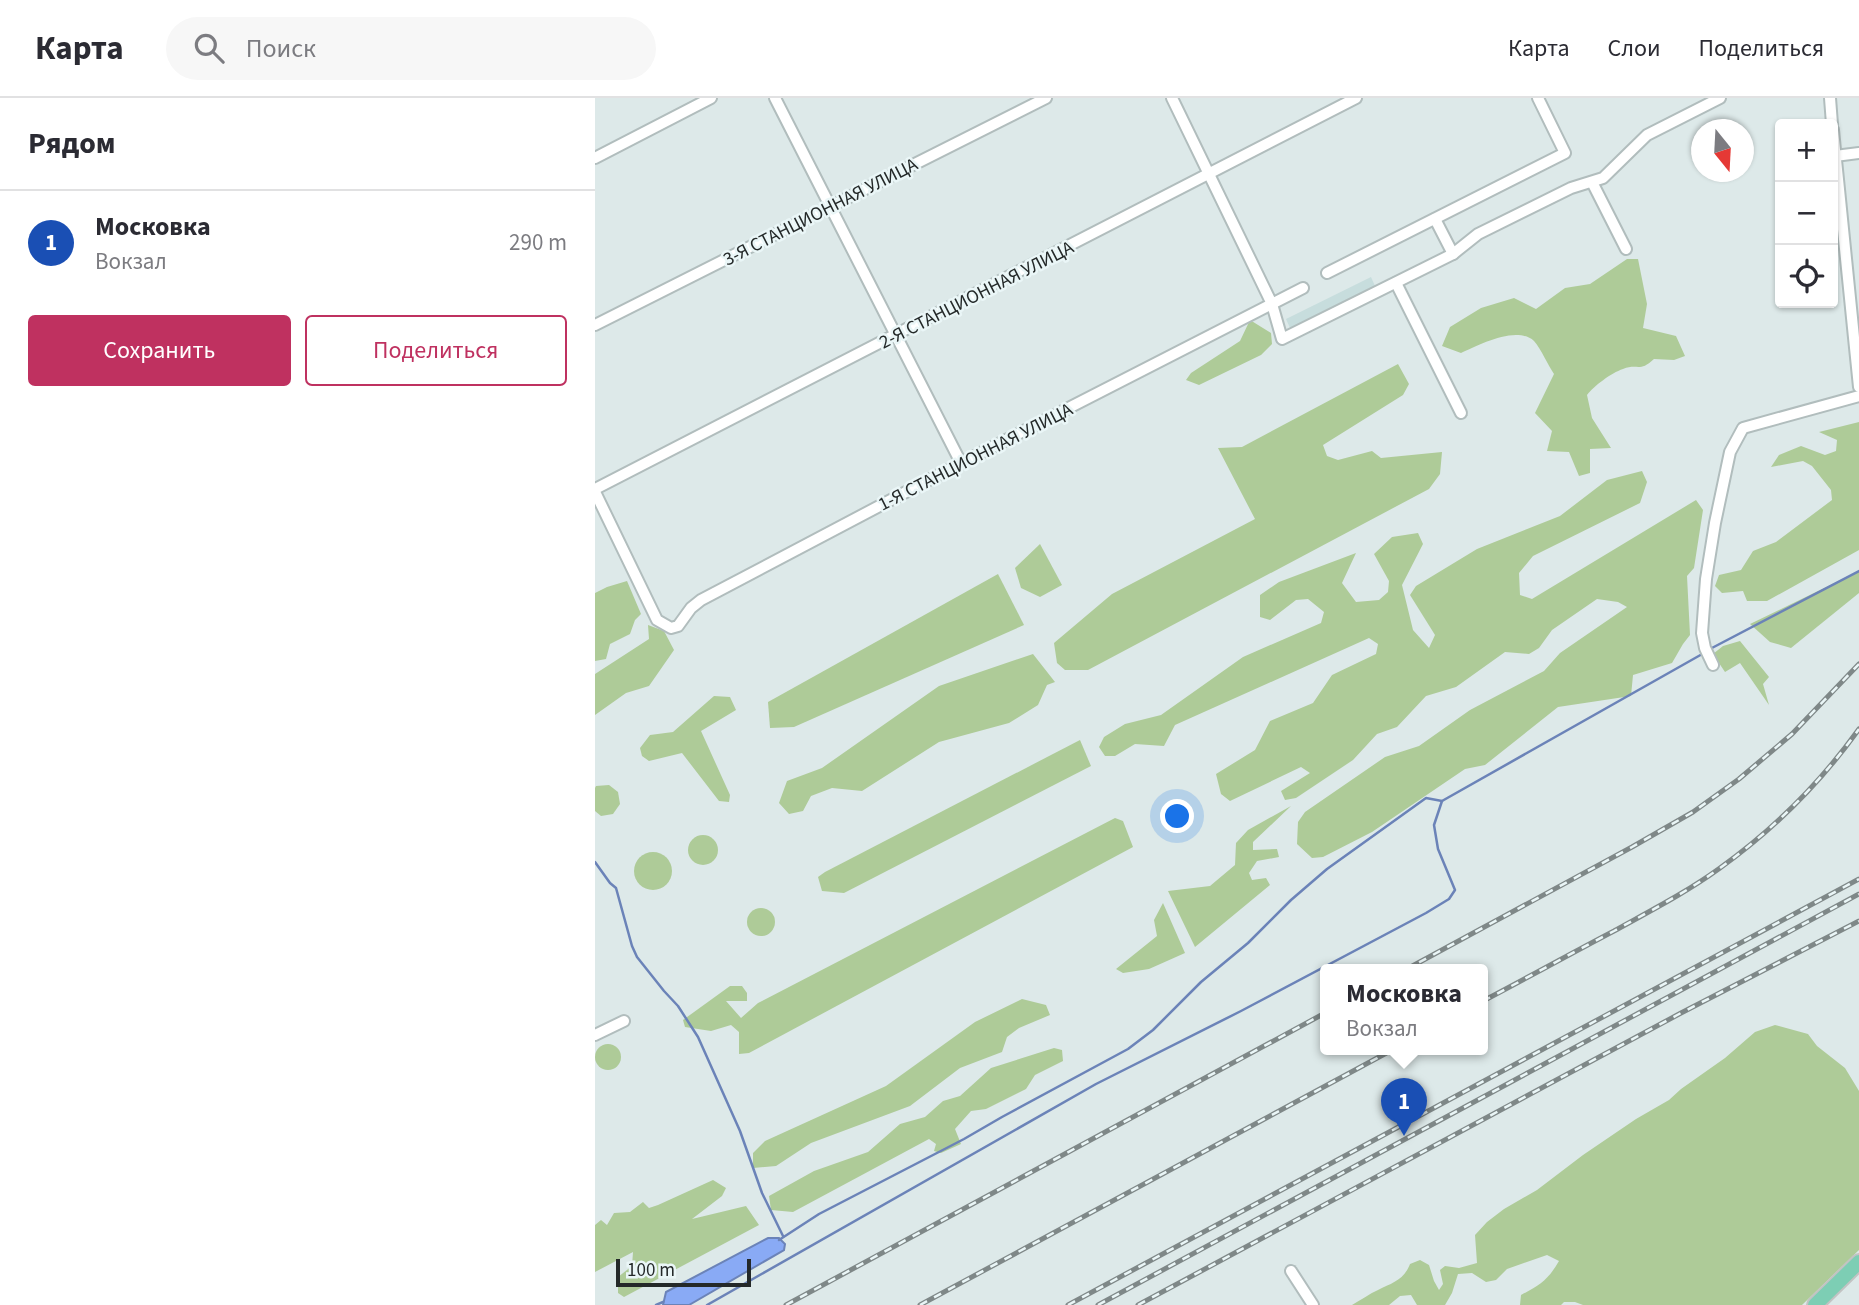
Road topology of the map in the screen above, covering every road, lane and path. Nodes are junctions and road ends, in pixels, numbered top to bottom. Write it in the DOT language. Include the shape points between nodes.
graph roads {
  1 [pos="711,98"];
  2 [pos="775,98"];
  3 [pos="1046,98"];
  4 [pos="1172,98"];
  5 [pos="1356,98"];
  6 [pos="1538,98"];
  7 [pos="1720,98"];
  8 [pos="1830,98"];
  9 [pos="1832,119"];
  10 [pos="1859,153"];
  11 [pos="1838,156"];
  12 [pos="595,158"];
  13 [pos="1208,175"];
  14 [pos="1592,182"];
  15 [pos="1838,182"];
  16 [pos="831,206"];
  17 [pos="1435,219"];
  18 [pos="1626,249"];
  19 [pos="1453,254"];
  20 [pos="1327,273"];
  21 [pos="1396,283"];
  22 [pos="1303,288"];
  23 [pos="1272,304"];
  24 [pos="595,325"];
  25 [pos="896,335"];
  26 [pos="1859,387"];
  27 [pos="1859,396"];
  28 [pos="1461,413"];
  29 [pos="961,463"];
  30 [pos="595,491"];
  31 [pos="1713,665"];
  32 [pos="624,1021"];
  33 [pos="595,1035"];
  34 [pos="1859,1262"];
  35 [pos="1291,1271"];
  36 [pos="1313,1305"];
  37 [pos="1815,1305"];
  1 -- 12 [label="street"];
  2 -- 16 [label="street"];
  3 -- 16 [label="street, 3-Я СТАНЦИОННАЯ УЛИЦА"];
  4 -- 13 [label="street"];
  5 -- 13 [label="street, 2-Я СТАНЦИОННАЯ УЛИЦА"];
  6 -- 17 [label="street" via="1565,153"];
  7 -- 14 [label="street" via="1647,135 1603,178"];
  8 -- 9 [label="street"];
  10 -- 11 [label="street"];
  13 -- 23 [label="street"];
  13 -- 25 [label="street, 2-Я СТАНЦИОННАЯ УЛИЦА"];
  14 -- 18 [label="street"];
  14 -- 19 [label="street" via="1478,234"];
  15 -- 26 [label="street"];
  16 -- 24 [label="street, 3-Я СТАНЦИОННАЯ УЛИЦА"];
  16 -- 25 [label="street"];
  17 -- 19 [label="street"];
  17 -- 20 [label="street"];
  19 -- 21 [label="street"];
  21 -- 23 [label="street" via="1282,339"];
  21 -- 28 [label="street"];
  22 -- 23 [label="street, 1-Я СТАНЦИОННАЯ УЛИЦА"];
  23 -- 29 [label="street, 1-Я СТАНЦИОННАЯ УЛИЦА"];
  25 -- 29 [label="street"];
  25 -- 30 [label="street, 2-Я СТАНЦИОННАЯ УЛИЦА"];
  27 -- 31 [label="street" via="1743,428 1730,452 1706,579 1702,633"];
  29 -- 30 [label="street, 1-Я СТАНЦИОННАЯ УЛИЦА" via="701,600 671,628 657,620"];
  32 -- 33 [label="street"];
  34 -- 37 [label="main road"];
  35 -- 36 [label="street"];
}
